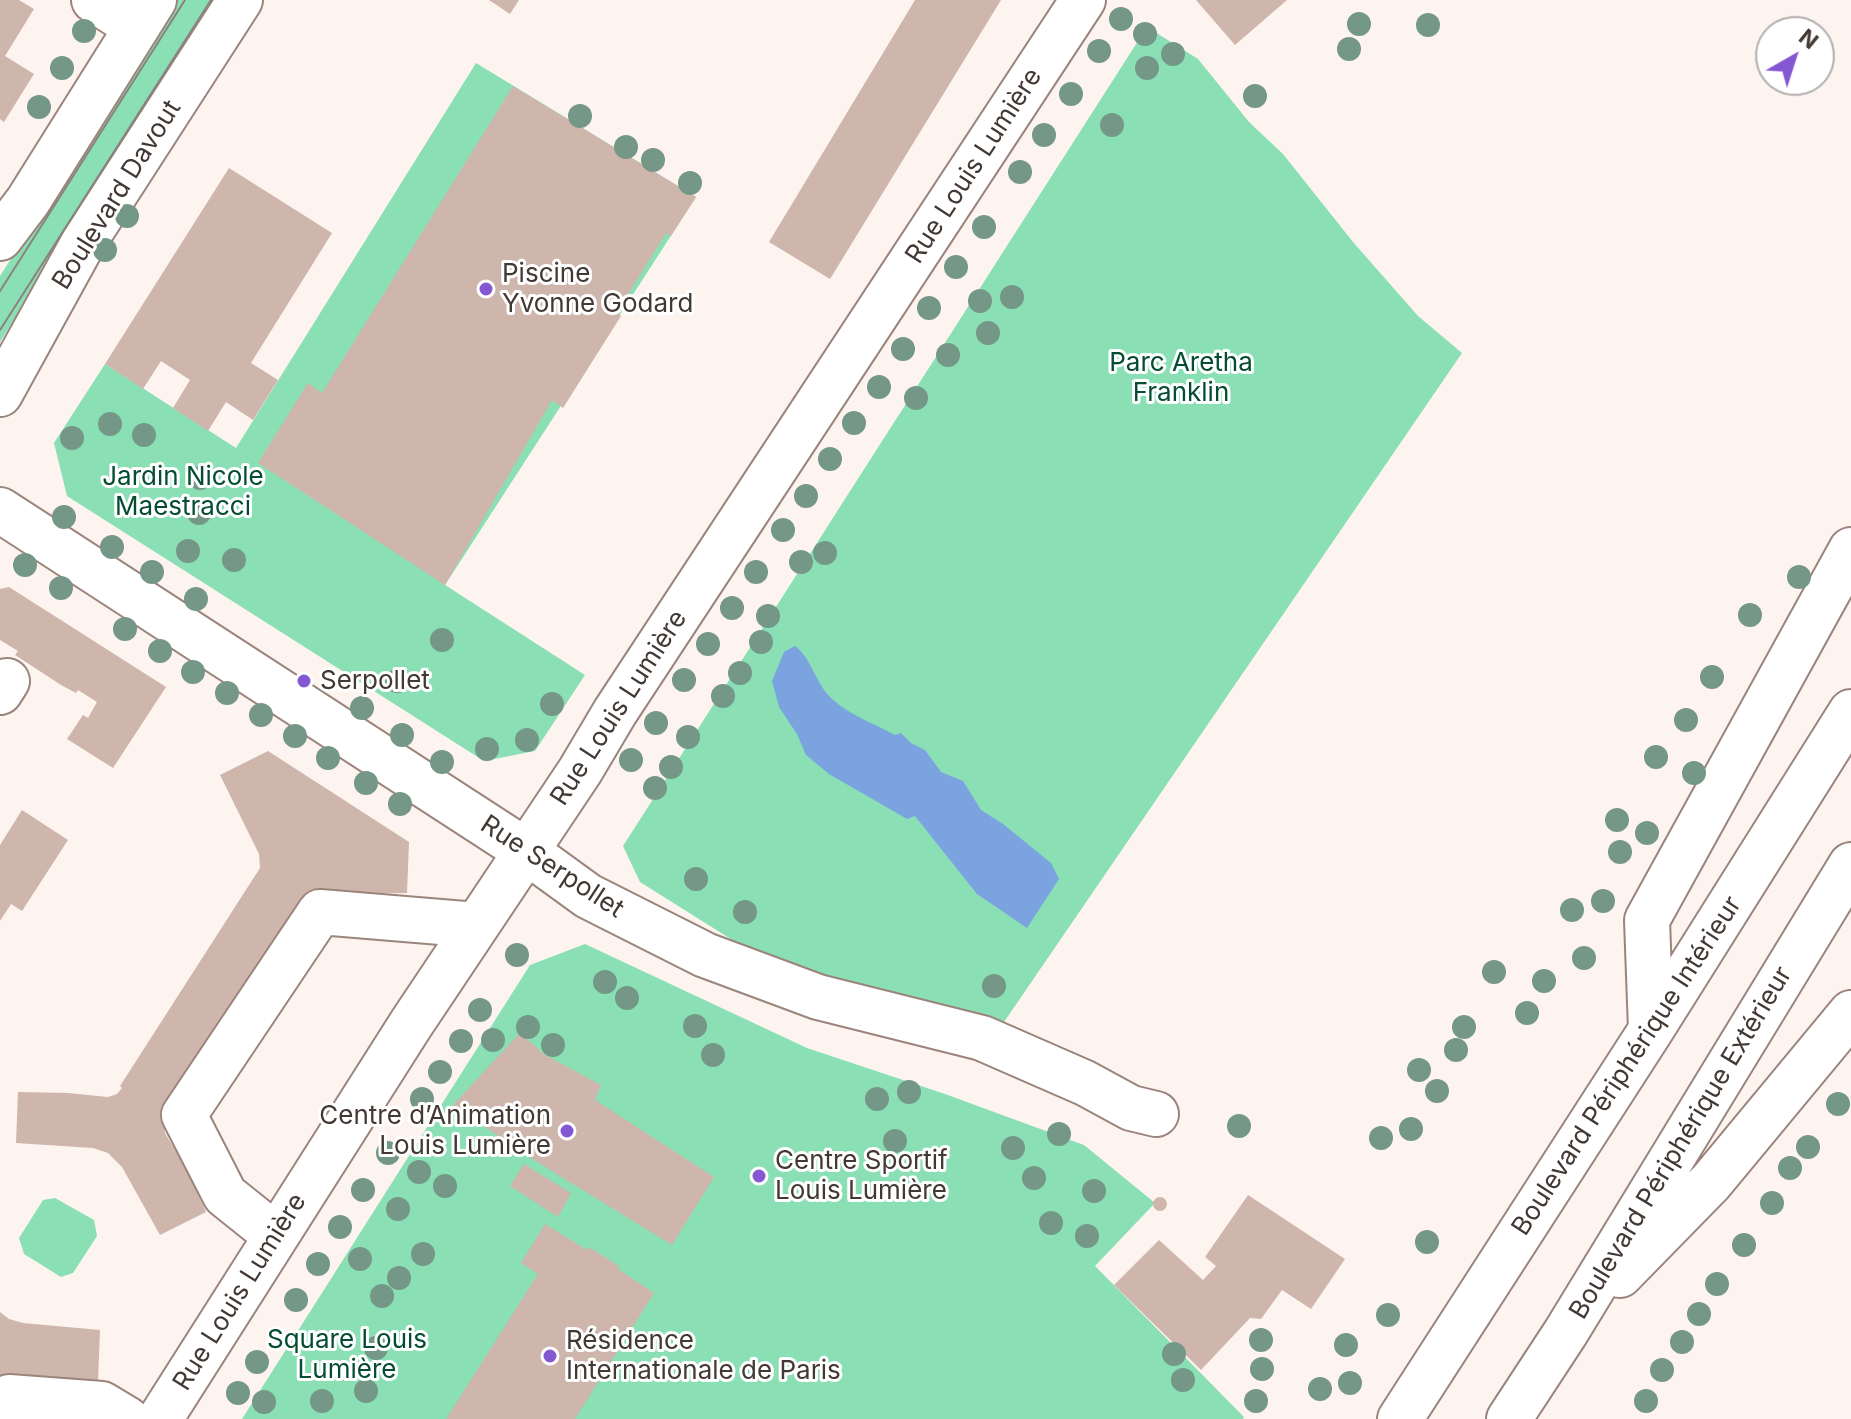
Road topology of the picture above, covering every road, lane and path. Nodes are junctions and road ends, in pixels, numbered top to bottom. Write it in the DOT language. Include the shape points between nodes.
graph roads {
  1 [pos="94,0"];
  2 [pos="240,0"];
  3 [pos="1083,0"];
  4 [pos="145,13"];
  5 [pos="0,238"];
  6 [pos="0,394"];
  7 [pos="0,510"];
  8 [pos="1851,550"];
  9 [pos="1851,712"];
  10 [pos="526,851"];
  11 [pos="1851,865"];
  12 [pos="477,925"];
  13 [pos="1851,1013"];
  14 [pos="1651,1030"];
  15 [pos="1156,1114"];
  16 [pos="275,1235"];
  17 [pos="1566,1332"];
  18 [pos="0,1412"];
  19 [pos="127,1419"];
  20 [pos="160,1419"];
  21 [pos="1400,1419"];
  22 [pos="1509,1419"];
  1 -- 4 [label="main road"];
  2 -- 6 [label="main road, Boulevard Davout" via="82,245"];
  3 -- 10 [label="main road, Rue Louis Lumière"];
  4 -- 5 [label="main road"];
  7 -- 10 [label="main road, Rue Serpollet"];
  8 -- 14 [label="main road" via="1647,920"];
  9 -- 14 [label="main road, Boulevard Périphérique Intérieur"];
  10 -- 12 [label="main road, Rue Louis Lumière"];
  10 -- 15 [label="main road, Rue Serpollet" via="588,896 705,955 818,997 982,1038 1131,1108"];
  11 -- 17 [label="main road, Boulevard Périphérique Extérieur"];
  12 -- 16 [label="main road, Rue Louis Lumière"];
  12 -- 16 [label="main road" via="320,912 184,1115 225,1195"];
  13 -- 17 [label="main road" via="1711,1182"];
  14 -- 21 [label="main road, Boulevard Périphérique Intérieur"];
  16 -- 20 [label="main road, Rue Louis Lumière"];
  17 -- 22 [label="main road, Boulevard Périphérique Extérieur"];
  18 -- 19 [label="main road" via="9,1397 102,1404"];
}
